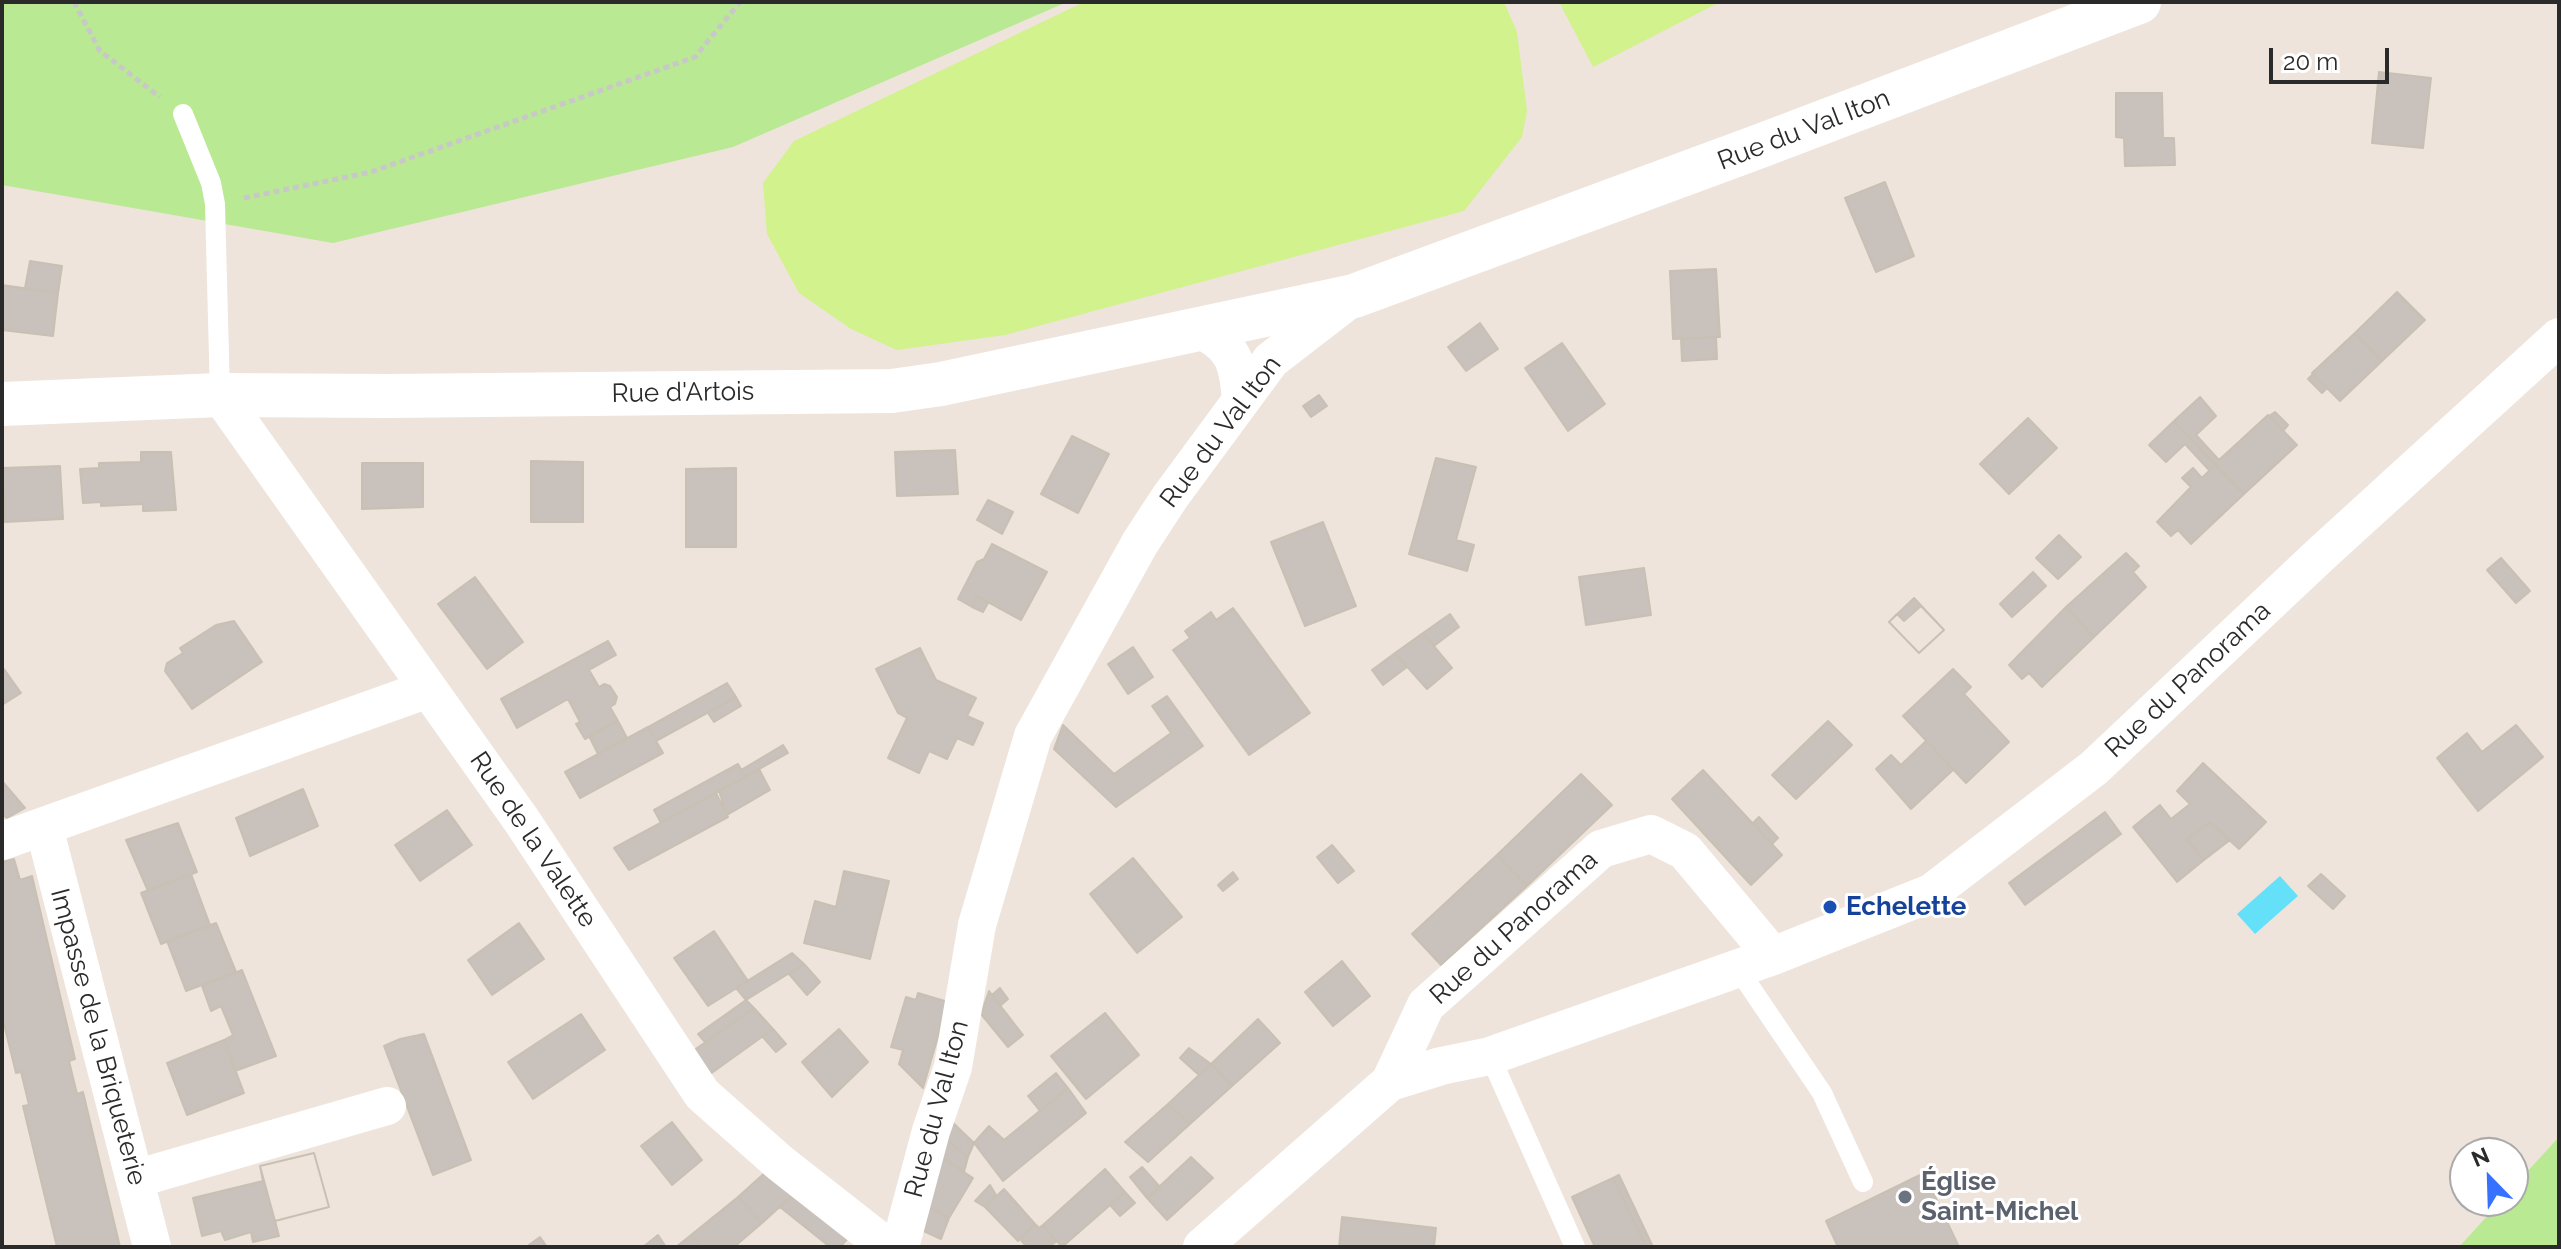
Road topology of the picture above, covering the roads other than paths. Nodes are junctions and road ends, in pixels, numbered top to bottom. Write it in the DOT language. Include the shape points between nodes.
graph roads {
  1 [pos="2139,2"];
  2 [pos="183,114"];
  3 [pos="1354,296"];
  4 [pos="1198,329"];
  5 [pos="2559,337"];
  6 [pos="220,395"];
  7 [pos="1241,400"];
  8 [pos="2,404"];
  9 [pos="428,689"];
  10 [pos="44,827"];
  11 [pos="2,841"];
  12 [pos="1756,962"];
  13 [pos="1490,1056"];
  14 [pos="1390,1082"];
  15 [pos="387,1106"];
  16 [pos="135,1179"];
  17 [pos="1863,1182"];
  18 [pos="152,1247"];
  19 [pos="887,1247"];
  20 [pos="900,1247"];
  21 [pos="1202,1247"];
  22 [pos="1575,1247"];
  1 -- 3 [label="street, Rue du Val Iton"];
  2 -- 6 [label="lane" via="215,204"];
  3 -- 4 [label="street, Rue d'Artois"];
  3 -- 7 [label="street, Rue du Val Iton" via="1271,360"];
  4 -- 6 [label="street, Rue d'Artois" via="892,391"];
  4 -- 7 [label="street" via="1218,338 1235,359"];
  5 -- 12 [label="street, Rue du Panorama" via="2094,768 1931,893"];
  6 -- 8 [label="street, Rue d'Artois"];
  6 -- 9 [label="street, Rue de la Valette"];
  7 -- 20 [label="street, Rue du Val Iton" via="1140,543 1033,736 977,925 953,1067"];
  9 -- 10 [label="street"];
  9 -- 19 [label="street, Rue de la Valette" via="702,1094"];
  10 -- 11 [label="street"];
  10 -- 16 [label="street, Impasse de la Briqueterie"];
  12 -- 13 [label="street, Rue du Panorama"];
  12 -- 14 [label="street, Rue du Panorama" via="1685,851 1651,834 1601,849 1426,1005"];
  12 -- 17 [label="lane" via="1815,1099"];
  13 -- 14 [label="street, Rue du Panorama"];
  13 -- 22 [label="lane"];
  14 -- 21 [label="street, Rue du Panorama"];
  15 -- 16 [label="street"];
  16 -- 18 [label="street, Impasse de la Briqueterie"];
}
